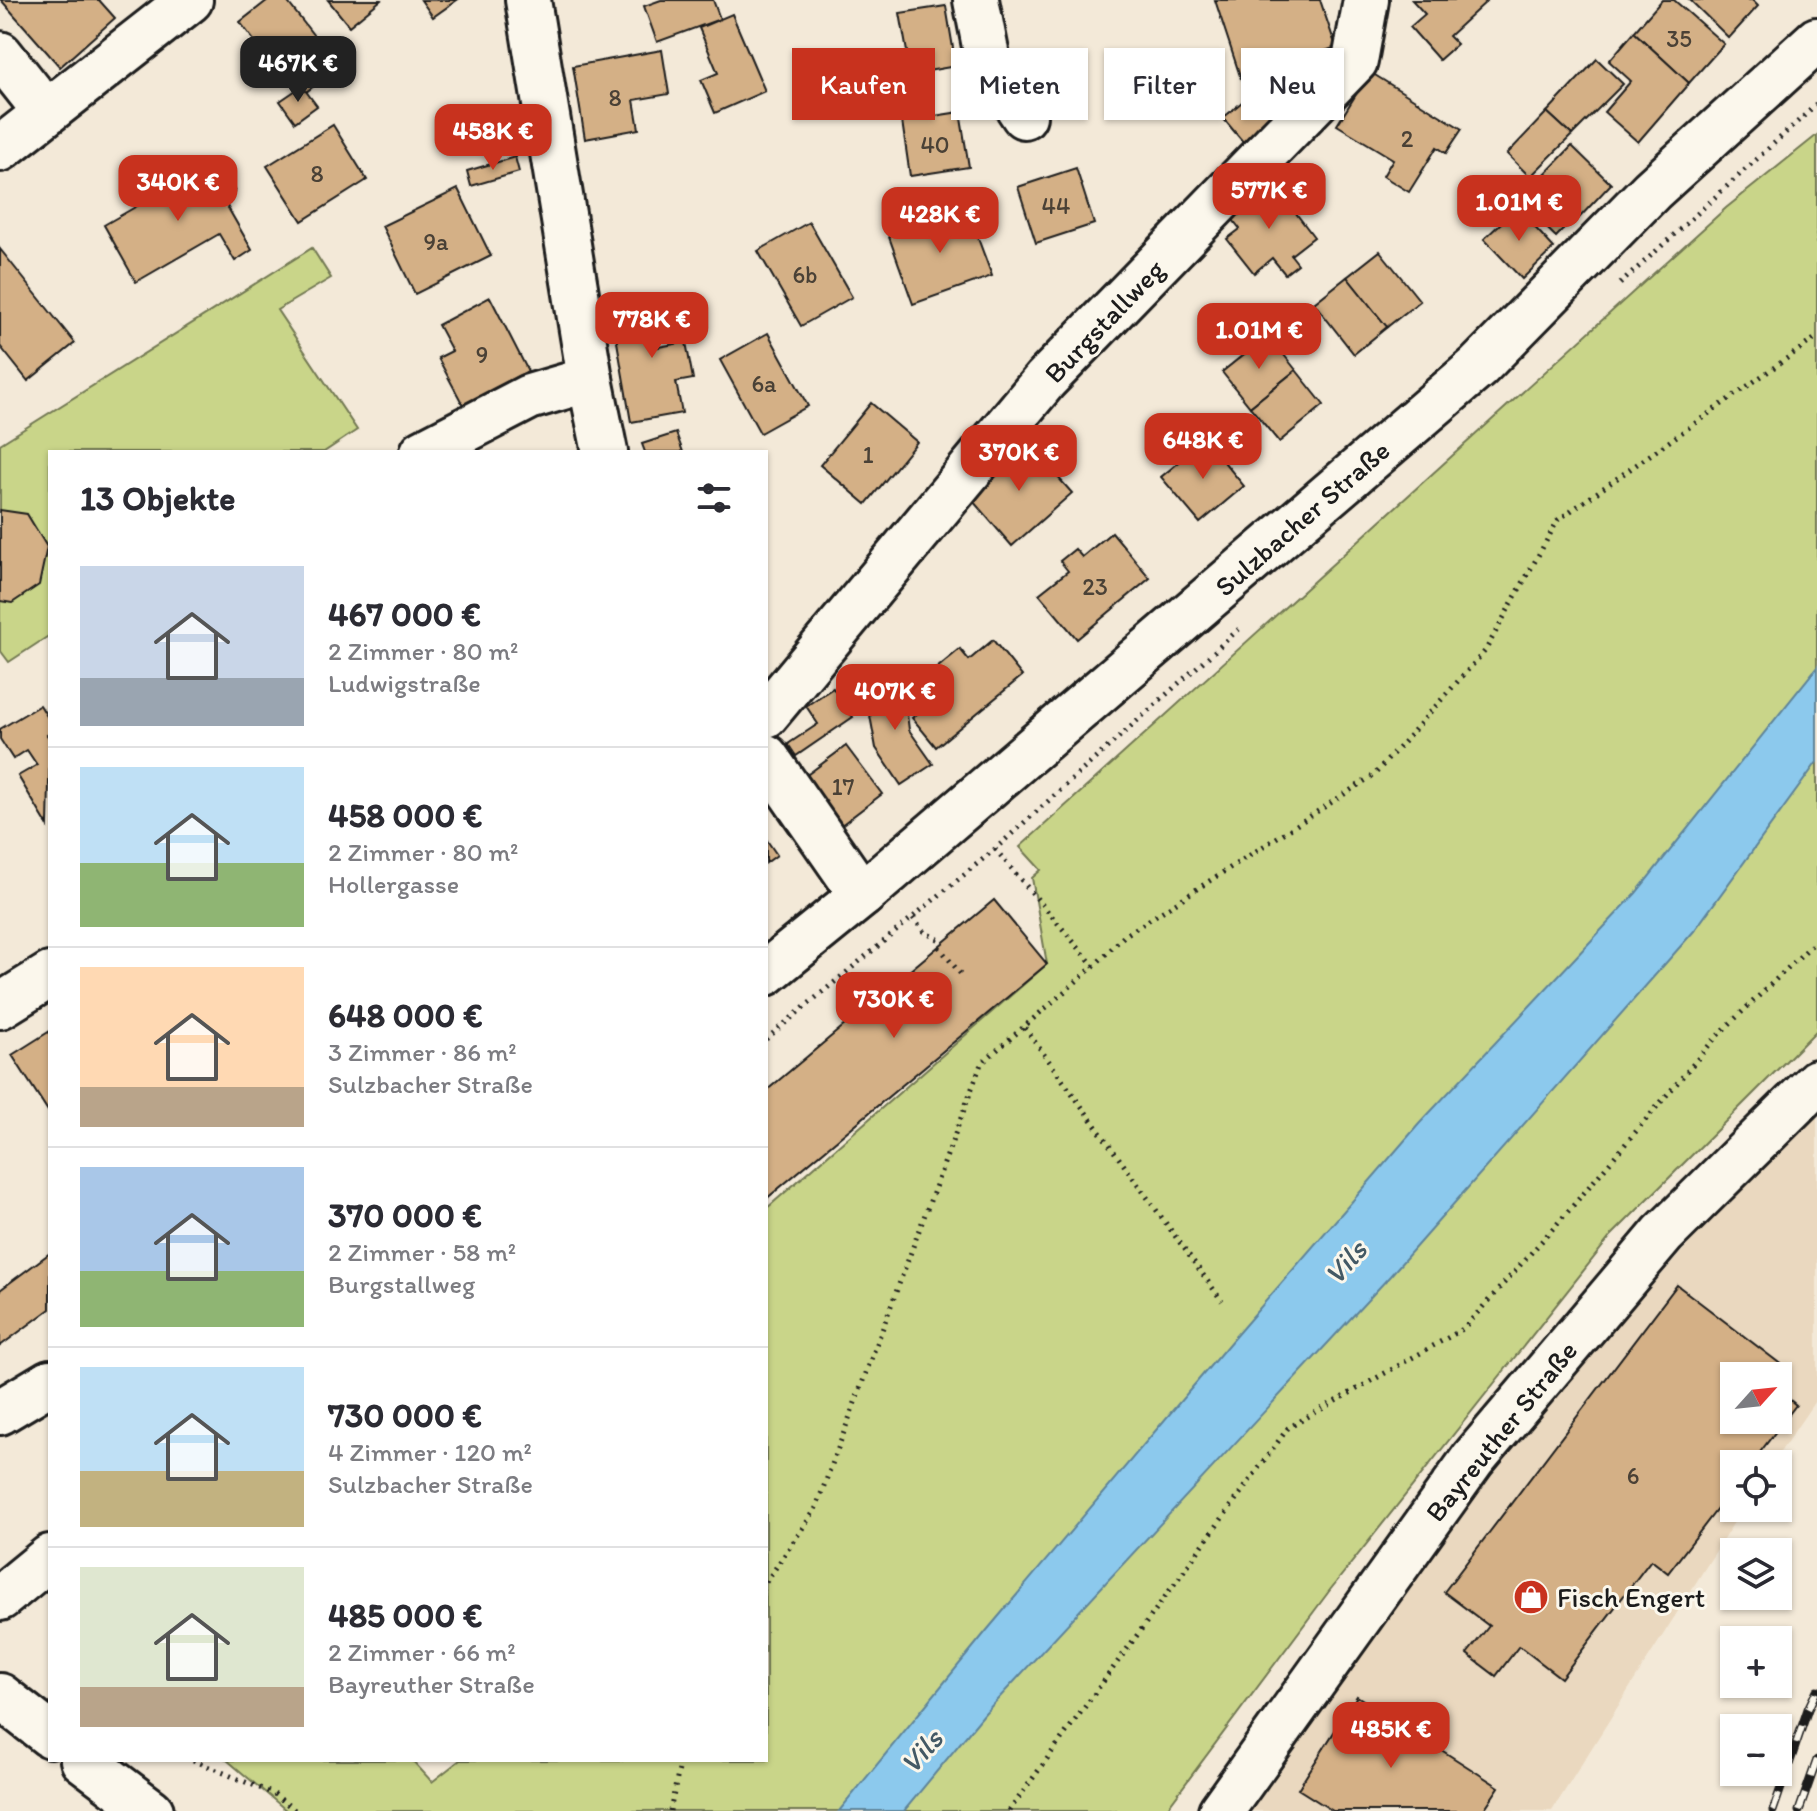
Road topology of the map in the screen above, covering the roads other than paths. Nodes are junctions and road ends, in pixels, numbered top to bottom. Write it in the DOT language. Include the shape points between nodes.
graph roads {
  1 [pos="190,0"];
  2 [pos="528,0"];
  3 [pos="976,0"];
  4 [pos="1366,0"];
  5 [pos="1817,40"];
  6 [pos="985,48"];
  7 [pos="0,54"];
  8 [pos="46,112"];
  9 [pos="0,149"];
  10 [pos="590,379"];
  11 [pos="427,450"];
  12 [pos="605,450"];
  13 [pos="768,713"];
  14 [pos="768,760"];
  15 [pos="862,895"];
  16 [pos="768,971"];
  17 [pos="48,976"];
  18 [pos="0,1006"];
  19 [pos="1817,1082"];
  20 [pos="48,1383"];
  21 [pos="0,1412"];
  22 [pos="48,1559"];
  23 [pos="0,1598"];
  24 [pos="0,1696"];
  25 [pos="48,1733"];
  26 [pos="86,1762"];
  27 [pos="151,1811"];
  28 [pos="1221,1811"];
  1 -- 8 [label="street"];
  2 -- 10 [label="street"];
  3 -- 6 [label="street"];
  4 -- 13 [label="street, Burgstallweg" via="1355,61 1045,380"];
  5 -- 15 [label="street, Sulzbacher Straße" via="1652,190 1478,367"];
  7 -- 8 [label="street"];
  8 -- 9 [label="street"];
  10 -- 11 [label="street" via="529,397"];
  10 -- 12 [label="street"];
  14 -- 15 [label="street"];
  15 -- 16 [label="street, Sulzbacher Straße"];
  17 -- 18 [label="street"];
  19 -- 28 [label="street, Bayreuther Straße" via="1663,1234 1473,1459"];
  20 -- 21 [label="street"];
  22 -- 23 [label="street"];
  24 -- 25 [label="street"];
  26 -- 27 [label="street"];
}
